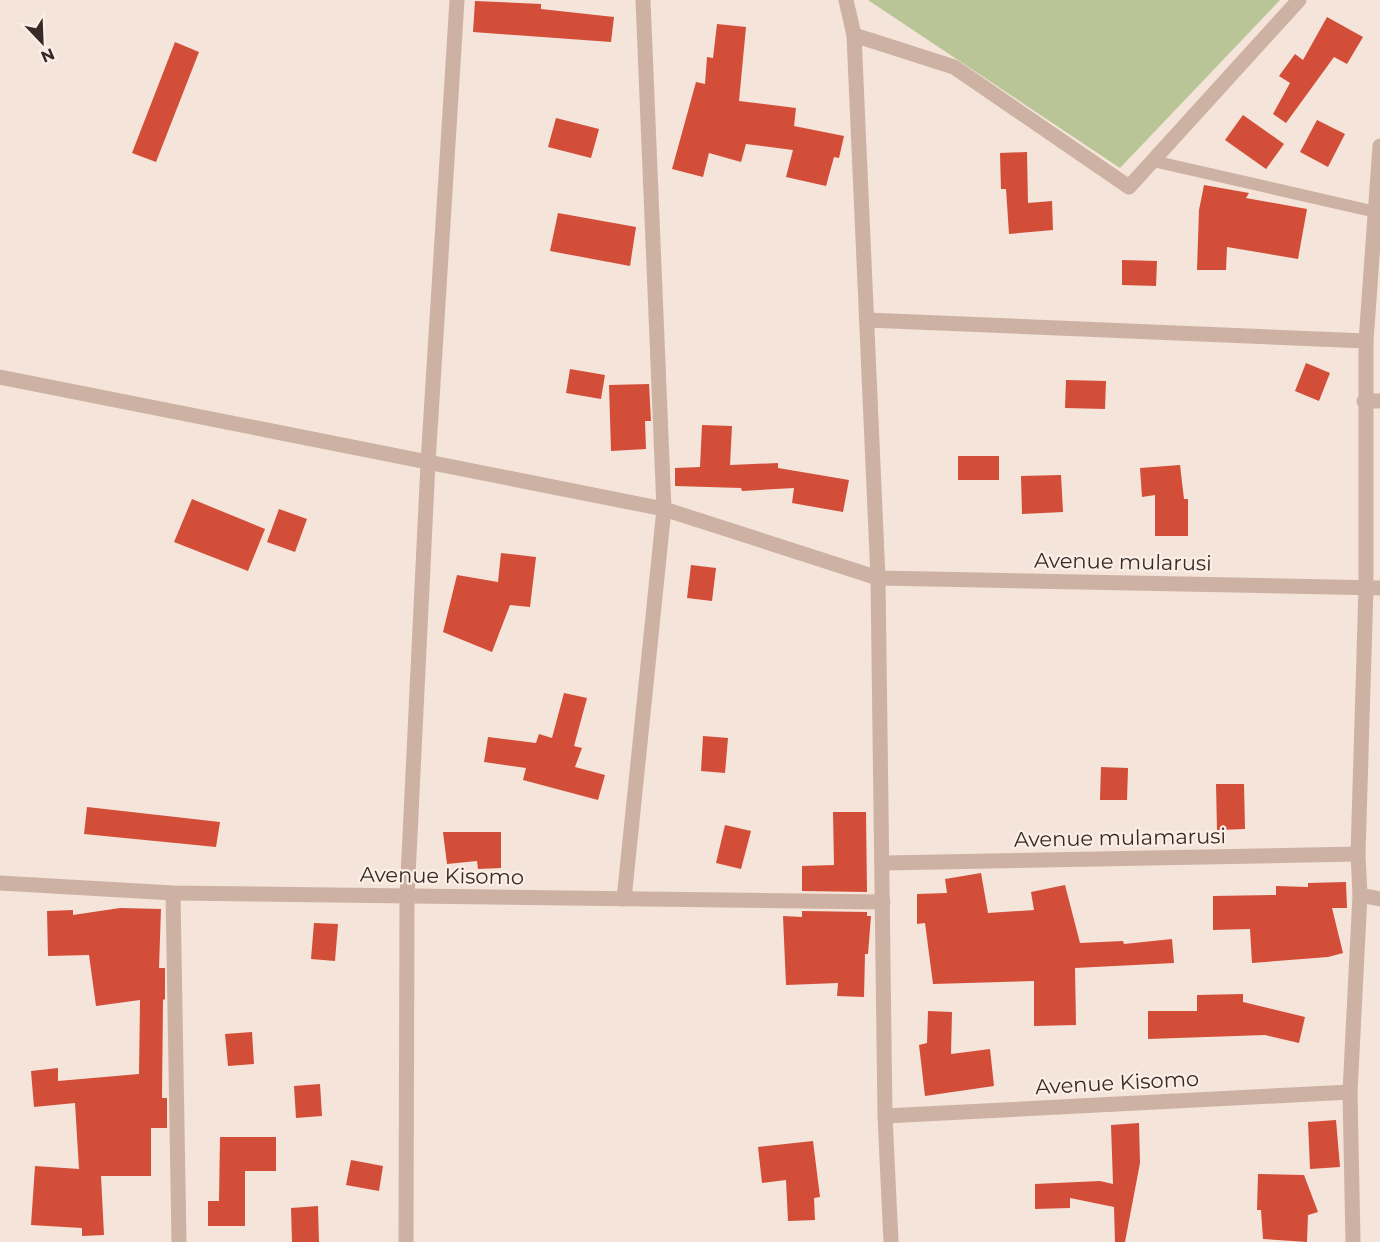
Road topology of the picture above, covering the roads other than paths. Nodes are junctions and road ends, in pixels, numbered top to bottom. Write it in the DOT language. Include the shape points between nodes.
graph roads {
  1 [pos="457,0"];
  2 [pos="644,0"];
  3 [pos="846,0"];
  4 [pos="1299,0"];
  5 [pos="854,35"];
  6 [pos="1380,146"];
  7 [pos="1153,161"];
  8 [pos="1376,212"];
  9 [pos="867,320"];
  10 [pos="1366,341"];
  11 [pos="0,377"];
  12 [pos="1364,401"];
  13 [pos="1380,401"];
  14 [pos="428,463"];
  15 [pos="664,509"];
  16 [pos="878,578"];
  17 [pos="1373,588"];
  18 [pos="1358,854"];
  19 [pos="884,864"];
  20 [pos="0,883"];
  21 [pos="173,893"];
  22 [pos="1360,895"];
  23 [pos="406,897"];
  24 [pos="624,898"];
  25 [pos="1380,898"];
  26 [pos="883,902"];
  27 [pos="1350,1092"];
  28 [pos="885,1116"];
  29 [pos="178,1242"];
  30 [pos="406,1242"];
  31 [pos="891,1242"];
  32 [pos="1353,1242"];
  1 -- 14 [label="street"];
  2 -- 15 [label="street"];
  3 -- 5 [label="street"];
  4 -- 7 [label="street"];
  5 -- 7 [label="street" via="954,68 1129,187"];
  5 -- 9 [label="street"];
  6 -- 8 [label="street"];
  7 -- 8 [label="lane"];
  8 -- 10 [label="street"];
  9 -- 10 [label="street"];
  9 -- 16 [label="street"];
  10 -- 12 [label="street"];
  11 -- 14 [label="street, Avenue mularusi"];
  12 -- 13 [label="street"];
  12 -- 17 [label="street"];
  14 -- 15 [label="street, Avenue mularusi"];
  14 -- 23 [label="street"];
  15 -- 16 [label="street, Avenue mularusi"];
  15 -- 24 [label="street"];
  16 -- 17 [label="street, Avenue mularusi"];
  16 -- 19 [label="street"];
  17 -- 18 [label="street"];
  18 -- 19 [label="street, Avenue mulamarusi"];
  18 -- 22 [label="street"];
  19 -- 26 [label="street"];
  20 -- 21 [label="street, Avenue Kisomo"];
  21 -- 23 [label="street, Avenue Kisomo"];
  21 -- 29 [label="street"];
  22 -- 25 [label="street"];
  22 -- 27 [label="street"];
  23 -- 24 [label="street, Avenue Kisomo"];
  23 -- 30 [label="street"];
  24 -- 26 [label="street, Avenue Kisomo"];
  26 -- 28 [label="street"];
  27 -- 28 [label="street, Avenue Kisomo"];
  27 -- 32 [label="street"];
  28 -- 31 [label="street"];
}
